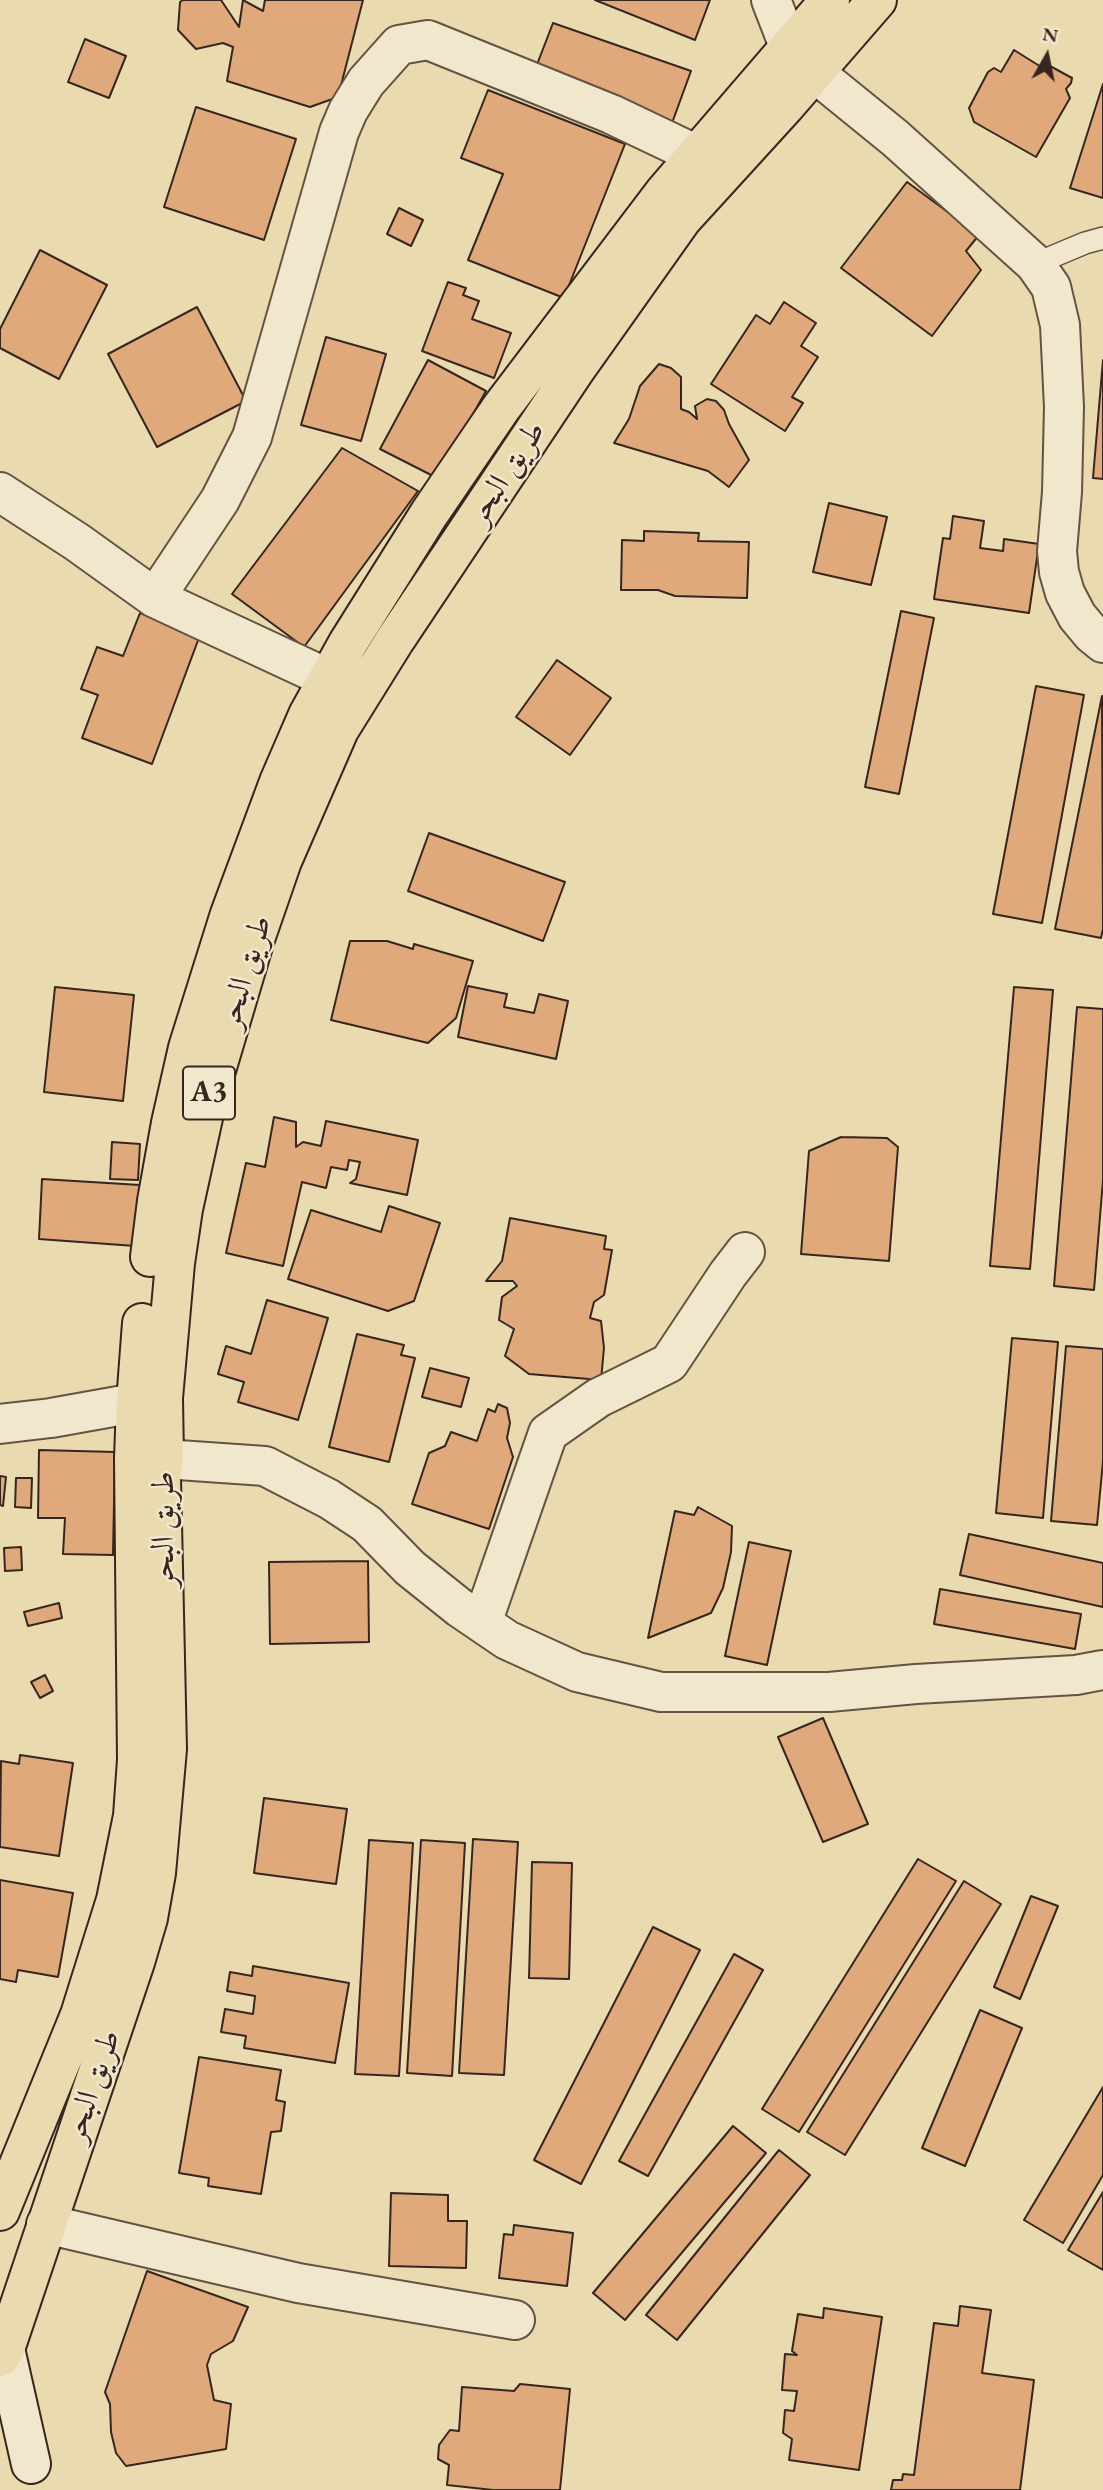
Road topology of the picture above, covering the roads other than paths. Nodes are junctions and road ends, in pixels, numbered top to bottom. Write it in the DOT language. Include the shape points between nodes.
graph roads {
  1 [pos="771,0"];
  2 [pos="830,0"];
  3 [pos="877,0"];
  4 [pos="802,61"];
  5 [pos="697,155"];
  6 [pos="1103,238"];
  7 [pos="1035,264"];
  8 [pos="0,492"];
  9 [pos="155,598"];
  10 [pos="1103,643"];
  11 [pos="344,687"];
  12 [pos="745,1252"];
  13 [pos="149,1401"];
  14 [pos="0,1424"];
  15 [pos="149,1459"];
  16 [pos="482,1623"];
  17 [pos="1103,1670"];
  18 [pos="0,2211"];
  19 [pos="47,2224"];
  20 [pos="515,2320"];
  21 [pos="2,2350"];
  22 [pos="0,2425"];
  23 [pos="39,2477"];
  1 -- 4 [label="street"];
  2 -- 4 [label="highway, طريق البحر / A3"];
  3 -- 4 [label="highway, طريق البحر / A3"];
  4 -- 5 [label="highway, طريق البحر / A3"];
  4 -- 7 [label="street"];
  4 -- 11 [label="highway, طريق البحر / A3" via="682,219"];
  5 -- 9 [label="street" via="611,114 428,40 399,45 366,82 339,132 259,418 244,454 220,500"];
  5 -- 11 [label="highway, طريق البحر / A3" via="501,408 429,514 348,643"];
  6 -- 7 [label="lane"];
  7 -- 10 [label="street" via="1051,287 1060,326 1064,407 1059,572 1077,615"];
  8 -- 9 [label="street"];
  9 -- 11 [label="street"];
  11 -- 13 [label="highway, طريق البحر / A3" via="308,715 279,782 230,914 188,1048 157,1202"];
  12 -- 16 [label="street" via="669,1363 598,1398 548,1433"];
  13 -- 14 [label="street"];
  13 -- 15 [label="highway, طريق البحر / A3"];
  15 -- 16 [label="street" via="265,1466 367,1524 410,1567"];
  15 -- 18 [label="highway, طريق البحر / A3" via="137,1760 124,1868 80,2015"];
  15 -- 19 [label="highway, طريق البحر / A3" via="161,1478 167,1749 156,1873 135,1962"];
  16 -- 17 [label="street" via="507,1640 577,1672 661,1692 829,1692"];
  19 -- 20 [label="street" via="298,2283"];
  19 -- 21 [label="highway, طريق البحر / A3"];
  21 -- 23 [label="street"];
  22 -- 23 [label="street"];
}
